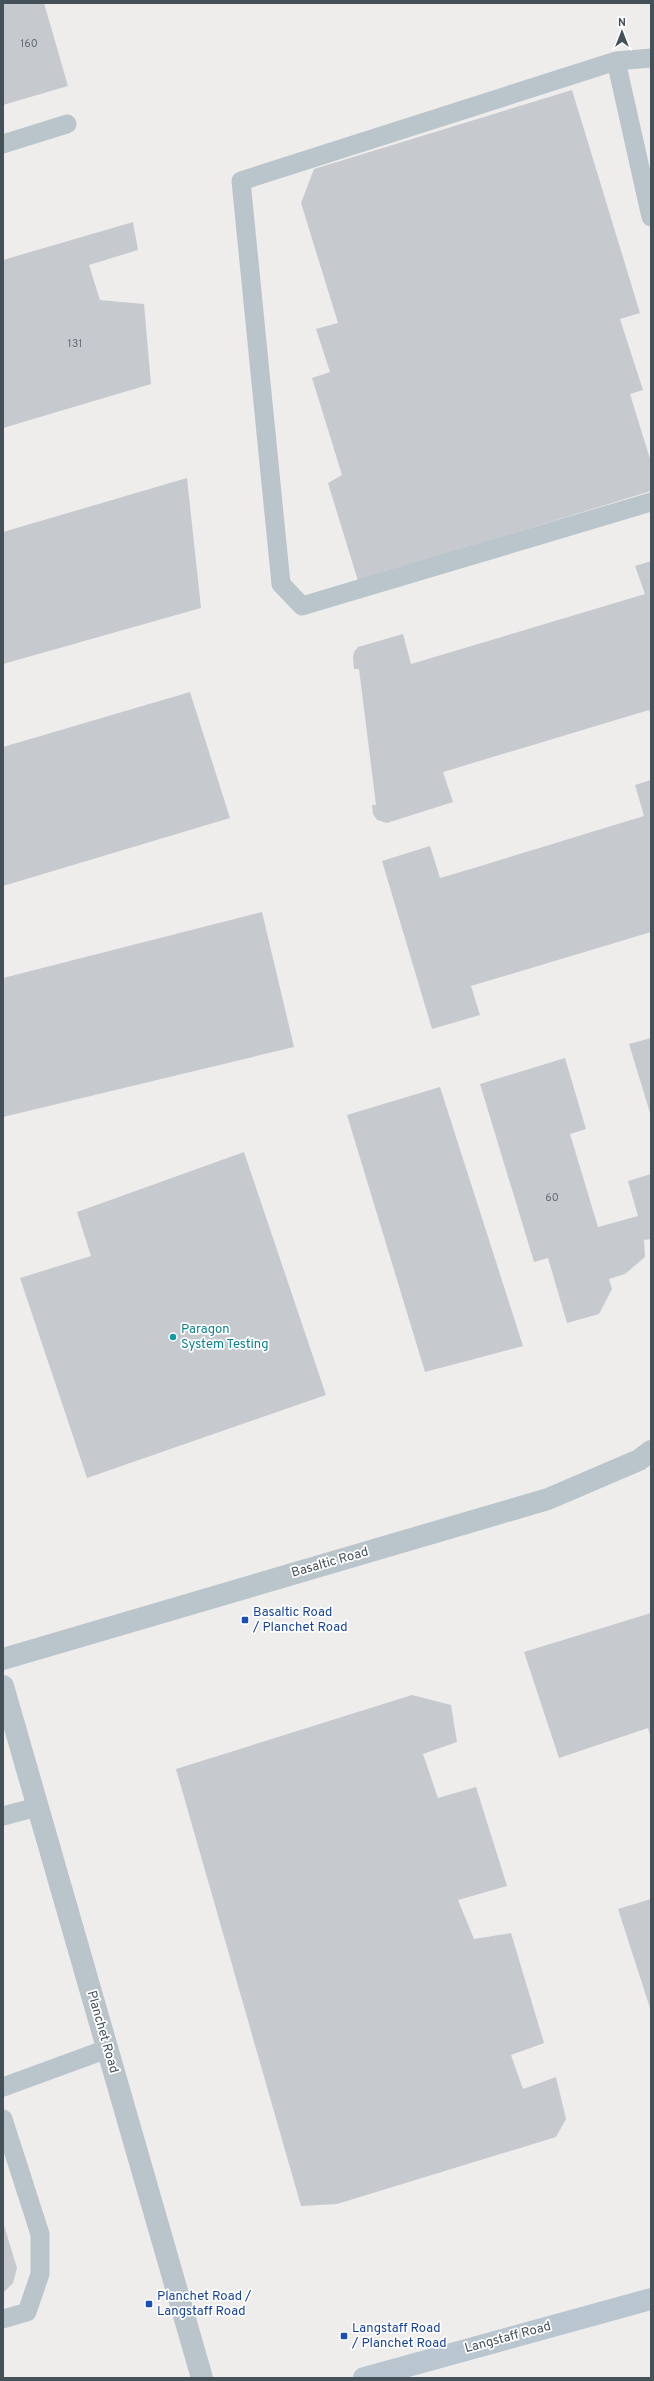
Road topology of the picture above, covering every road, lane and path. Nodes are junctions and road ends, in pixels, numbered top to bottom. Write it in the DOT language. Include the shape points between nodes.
graph roads {
  1 [pos="651,58"];
  2 [pos="616,61"];
  3 [pos="67,124"];
  4 [pos="3,144"];
  5 [pos="651,217"];
  6 [pos="651,502"];
  7 [pos="651,1451"];
  8 [pos="3,1658"];
  9 [pos="3,1686"];
  10 [pos="38,1807"];
  11 [pos="3,1816"];
  12 [pos="107,2049"];
  13 [pos="3,2087"];
  14 [pos="3,2119"];
  15 [pos="651,2299"];
  16 [pos="3,2319"];
  17 [pos="202,2378"];
  18 [pos="364,2378"];
  1 -- 2 [label="lane"];
  2 -- 5 [label="lane"];
  2 -- 6 [label="lane" via="241,181 281,584 302,606"];
  3 -- 4 [label="lane"];
  7 -- 8 [label="street, Basaltic Road" via="640,1460 548,1499"];
  9 -- 10 [label="street, Planchet Road"];
  10 -- 11 [label="lane"];
  10 -- 12 [label="street, Planchet Road"];
  12 -- 13 [label="lane"];
  12 -- 17 [label="street, Planchet Road"];
  14 -- 16 [label="lane" via="40,2234 40,2274 27,2312"];
  15 -- 18 [label="main road, Langstaff Road"];
}
